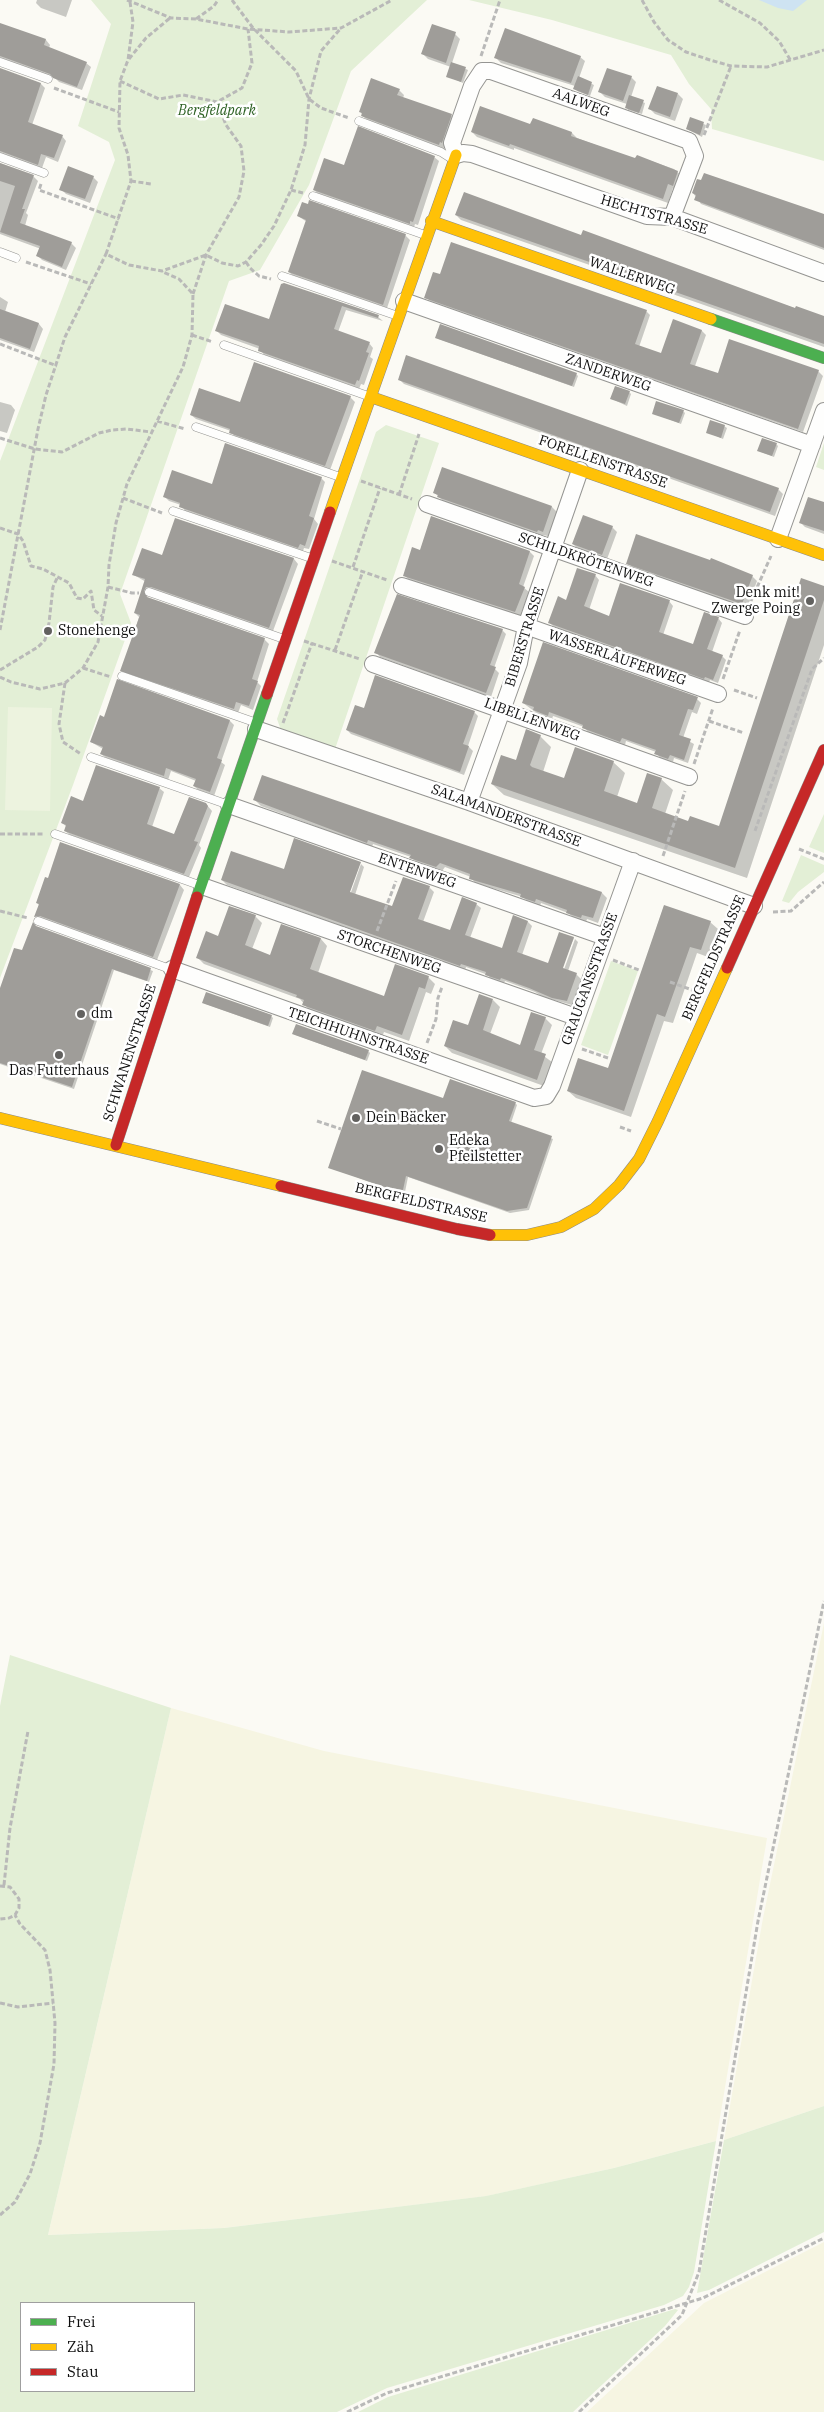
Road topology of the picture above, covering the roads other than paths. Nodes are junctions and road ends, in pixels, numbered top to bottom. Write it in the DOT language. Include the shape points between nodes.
graph roads {
  1 [pos="0,62"];
  2 [pos="48,79"];
  3 [pos="359,121"];
  4 [pos="0,157"];
  5 [pos="454,158"];
  6 [pos="44,173"];
  7 [pos="314,196"];
  8 [pos="672,217"];
  9 [pos="431,221"];
  10 [pos="426,236"];
  11 [pos="0,252"];
  12 [pos="16,258"];
  13 [pos="824,273"];
  14 [pos="282,276"];
  15 [pos="401,309"];
  16 [pos="224,345"];
  17 [pos="824,358"];
  18 [pos="371,397"];
  19 [pos="824,411"];
  20 [pos="196,427"];
  21 [pos="812,445"];
  22 [pos="580,470"];
  23 [pos="344,478"];
  24 [pos="427,504"];
  25 [pos="173,511"];
  26 [pos="778,539"];
  27 [pos="553,548"];
  28 [pos="824,555"];
  29 [pos="314,559"];
  30 [pos="402,586"];
  31 [pos="149,592"];
  32 [pos="745,616"];
  33 [pos="526,626"];
  34 [pos="286,640"];
  35 [pos="373,664"];
  36 [pos="122,676"];
  37 [pos="724,691"];
  38 [pos="502,709"];
  39 [pos="257,726"];
  40 [pos="824,750"];
  41 [pos="91,757"];
  42 [pos="689,777"];
  43 [pos="469,802"];
  44 [pos="229,805"];
  45 [pos="55,834"];
  46 [pos="633,862"];
  47 [pos="202,886"];
  48 [pos="754,906"];
  49 [pos="38,921"];
  50 [pos="605,937"];
  51 [pos="172,970"];
  52 [pos="576,1017"];
  53 [pos="546,1096"];
  54 [pos="0,1118"];
  55 [pos="116,1145"];
  1 -- 2 [label="lane"];
  3 -- 5 [label="lane"];
  4 -- 6 [label="lane"];
  5 -- 8 [label="street, HECHTSTRASSE" via="463,153 472,154 647,216"];
  5 -- 8 [label="street, AALWEG" via="452,143 472,86 482,71 492,70 688,141 695,156"];
  5 -- 9 [label="street, SCHWANENSTRASSE"];
  7 -- 10 [label="lane"];
  8 -- 13 [label="street, HECHTSTRASSE"];
  9 -- 10 [label="street, SCHWANENSTRASSE"];
  9 -- 17 [label="street, WALLERWEG"];
  10 -- 15 [label="street, SCHWANENSTRASSE"];
  11 -- 12 [label="lane"];
  14 -- 15 [label="lane"];
  15 -- 18 [label="street, SCHWANENSTRASSE"];
  15 -- 21 [label="street, ZANDERWEG"];
  16 -- 18 [label="lane"];
  18 -- 22 [label="street, FORELLENSTRASSE"];
  18 -- 23 [label="street, SCHWANENSTRASSE"];
  19 -- 21 [label="street"];
  20 -- 23 [label="lane"];
  21 -- 26 [label="street"];
  22 -- 26 [label="street, FORELLENSTRASSE"];
  22 -- 27 [label="street, BIBERSTRASSE"];
  23 -- 29 [label="street, SCHWANENSTRASSE"];
  24 -- 27 [label="street, SCHILDKRÖTENWEG"];
  25 -- 29 [label="lane"];
  26 -- 28 [label="street, FORELLENSTRASSE"];
  27 -- 32 [label="street, SCHILDKRÖTENWEG"];
  27 -- 33 [label="street, BIBERSTRASSE"];
  29 -- 34 [label="street, SCHWANENSTRASSE"];
  30 -- 33 [label="street, WASSERLÄUFERWEG"];
  31 -- 34 [label="lane"];
  33 -- 37 [label="street, WASSERLÄUFERWEG"];
  33 -- 38 [label="street, BIBERSTRASSE" via="519,663"];
  34 -- 39 [label="street, SCHWANENSTRASSE"];
  35 -- 38 [label="street, LIBELLENWEG"];
  36 -- 39 [label="lane"];
  38 -- 42 [label="street, LIBELLENWEG"];
  38 -- 43 [label="street, BIBERSTRASSE"];
  39 -- 43 [label="street, SALAMANDERSTRASSE"];
  39 -- 44 [label="street, SCHWANENSTRASSE"];
  40 -- 48 [label="street, BERGFELDSTRASSE"];
  41 -- 44 [label="lane"];
  43 -- 46 [label="street, SALAMANDERSTRASSE"];
  44 -- 47 [label="street, SCHWANENSTRASSE"];
  44 -- 50 [label="street, ENTENWEG"];
  45 -- 47 [label="lane"];
  46 -- 48 [label="street, SALAMANDERSTRASSE"];
  46 -- 50 [label="street, GRAUGANSSTRASSE"];
  47 -- 51 [label="street, SCHWANENSTRASSE"];
  47 -- 52 [label="street, STORCHENWEG"];
  48 -- 55 [label="street, BERGFELDSTRASSE" via="639,1159 619,1185 594,1209 561,1226 528,1235 483,1234"];
  49 -- 51 [label="lane"];
  50 -- 52 [label="street, GRAUGANSSTRASSE"];
  51 -- 53 [label="street, TEICHHUHNSTRASSE" via="534,1098"];
  51 -- 55 [label="street, SCHWANENSTRASSE"];
  52 -- 53 [label="street, GRAUGANSSTRASSE"];
  54 -- 55 [label="street, BERGFELDSTRASSE"];
}
